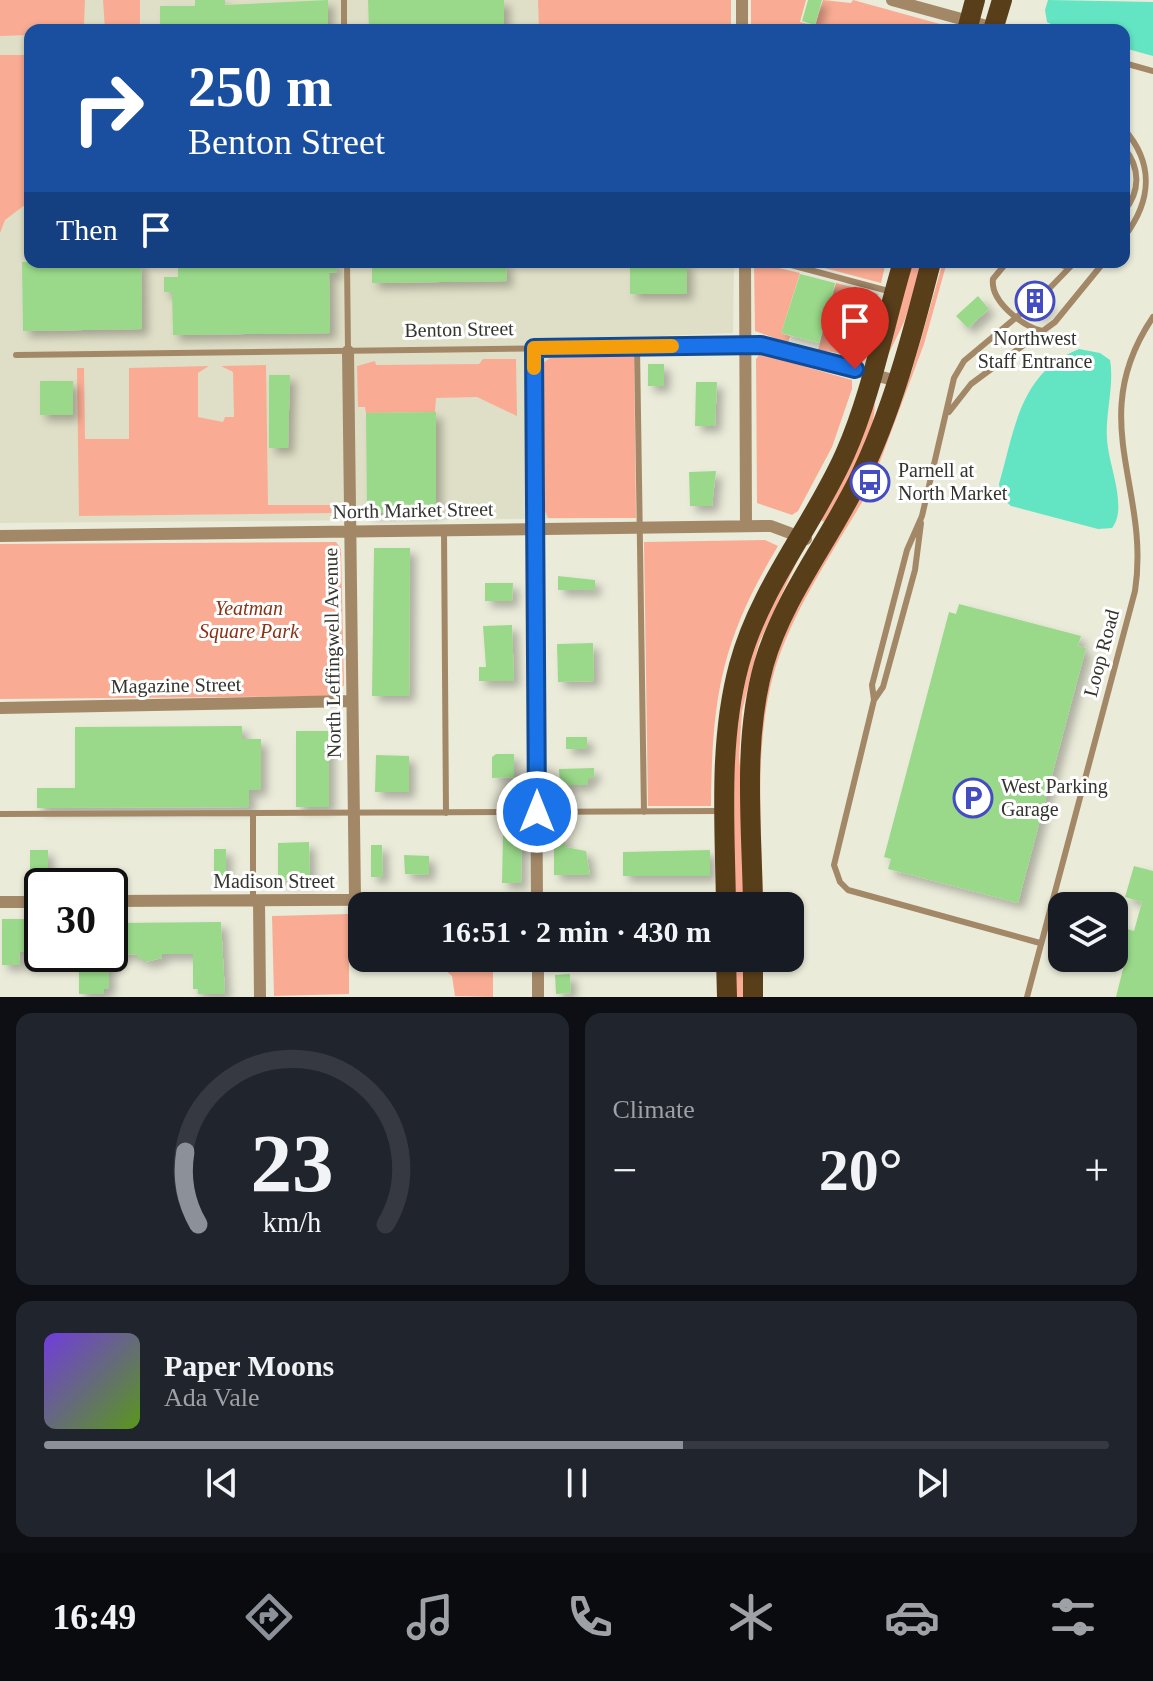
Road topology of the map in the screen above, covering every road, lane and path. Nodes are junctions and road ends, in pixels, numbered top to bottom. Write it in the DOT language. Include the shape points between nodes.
graph roads {
  1 [pos="344,0"];
  2 [pos="742,0"];
  3 [pos="892,0"];
  4 [pos="975,0"];
  5 [pos="1002,0"];
  6 [pos="344,24"];
  7 [pos="742,24"];
  8 [pos="962,24"];
  9 [pos="969,24"];
  10 [pos="997,24"];
  11 [pos="1130,65"];
  12 [pos="1153,71"];
  13 [pos="1130,134"];
  14 [pos="1130,155"];
  15 [pos="1130,202"];
  16 [pos="1130,228"];
  17 [pos="347,268"];
  18 [pos="745,268"];
  19 [pos="802,268"];
  20 [pos="901,268"];
  21 [pos="929,268"];
  22 [pos="1003,268"];
  23 [pos="1069,268"];
  24 [pos="1099,268"];
  25 [pos="894,293"];
  26 [pos="1153,317"];
  27 [pos="1017,318"];
  28 [pos="1042,331"];
  29 [pos="744,345"];
  30 [pos="637,347"];
  31 [pos="534,348"];
  32 [pos="348,351"];
  33 [pos="16,355"];
  34 [pos="872,374"];
  35 [pos="897,381"];
  36 [pos="948,415"];
  37 [pos="922,516"];
  38 [pos="640,526"];
  39 [pos="746,526"];
  40 [pos="535,528"];
  41 [pos="444,530"];
  42 [pos="350,531"];
  43 [pos="800,535"];
  44 [pos="0,536"];
  45 [pos="821,548"];
  46 [pos="874,700"];
  47 [pos="352,701"];
  48 [pos="0,708"];
  49 [pos="725,811"];
  50 [pos="537,812"];
  51 [pos="644,812"];
  52 [pos="253,813"];
  53 [pos="353,813"];
  54 [pos="446,813"];
  55 [pos="0,814"];
  56 [pos="355,892"];
  57 [pos="537,892"];
  58 [pos="726,892"];
  59 [pos="753,892"];
  60 [pos="348,900"];
  61 [pos="128,901"];
  62 [pos="256,901"];
  63 [pos="0,902"];
  64 [pos="24,902"];
  65 [pos="1040,943"];
  66 [pos="538,972"];
  67 [pos="726,972"];
  68 [pos="753,972"];
  69 [pos="260,997"];
  70 [pos="538,997"];
  71 [pos="727,997"];
  72 [pos="753,997"];
  73 [pos="1027,997"];
  1 -- 6 [label="lane"];
  2 -- 7 [label="street"];
  3 -- 8 [label="street"];
  4 -- 9 [label="main road"];
  5 -- 10 [label="main road"];
  11 -- 12 [label="lane"];
  13 -- 16 [label="lane" via="1147,156 1152,189"];
  14 -- 15 [label="lane" via="1137,179"];
  17 -- 32 [label="lane, North Leffingwell Avenue"];
  18 -- 29 [label="street"];
  19 -- 25 [label="lane"];
  20 -- 25 [label="main road"];
  21 -- 35 [label="main road"];
  22 -- 27 [label="lane" via="992,284"];
  23 -- 27 [label="lane"];
  24 -- 28 [label="lane"];
  25 -- 34 [label="main road"];
  26 -- 65 [label="lane, Loop Road" via="1133,351 1119,413 1138,548 1135,591"];
  27 -- 28 [label="lane"];
  27 -- 36 [label="lane" via="959,368"];
  28 -- 36 [label="lane" via="971,384"];
  29 -- 30 [label="street, Benton Street"];
  29 -- 34 [label="street, Benton Street"];
  29 -- 39 [label="street"];
  30 -- 31 [label="lane, Benton Street"];
  30 -- 38 [label="lane"];
  31 -- 32 [label="lane, Benton Street"];
  31 -- 40 [label="lane"];
  32 -- 33 [label="lane, Benton Street"];
  32 -- 42 [label="street, North Leffingwell Avenue"];
  34 -- 35 [label="street, Benton Street"];
  34 -- 43 [label="main road" via="845,454"];
  35 -- 45 [label="main road" via="872,451"];
  36 -- 37 [label="lane"];
  37 -- 46 [label="lane" via="915,570 883,687"];
  37 -- 46 [label="lane" via="907,550 872,685"];
  38 -- 39 [label="street, North Market Street"];
  38 -- 40 [label="street, North Market Street"];
  38 -- 51 [label="lane"];
  39 -- 43 [label="street, North Market Street" via="779,527"];
  40 -- 41 [label="street, North Market Street"];
  40 -- 50 [label="street"];
  41 -- 42 [label="street, North Market Street"];
  41 -- 54 [label="lane"];
  42 -- 44 [label="street, North Market Street"];
  42 -- 47 [label="street, North Leffingwell Avenue"];
  43 -- 45 [label="street, North Market Street"];
  43 -- 49 [label="main road" via="754,621 739,665 726,729"];
  45 -- 59 [label="main road" via="774,636 756,699 751,759"];
  46 -- 65 [label="lane" via="835,854 840,882 848,890"];
  47 -- 48 [label="street, Magazine Street"];
  47 -- 53 [label="street, North Leffingwell Avenue"];
  49 -- 51 [label="lane"];
  49 -- 58 [label="main road"];
  50 -- 51 [label="lane"];
  50 -- 54 [label="lane"];
  50 -- 57 [label="street"];
  52 -- 53 [label="lane"];
  52 -- 55 [label="lane"];
  52 -- 62 [label="lane"];
  53 -- 54 [label="lane"];
  53 -- 56 [label="street, North Leffingwell Avenue"];
  60 -- 62 [label="street, Madison Street"];
  61 -- 62 [label="street, Madison Street"];
  62 -- 69 [label="street"];
  63 -- 64 [label="street"];
  65 -- 73 [label="lane, Loop Road"];
  66 -- 70 [label="street"];
  67 -- 71 [label="main road"];
  68 -- 72 [label="main road"];
}
